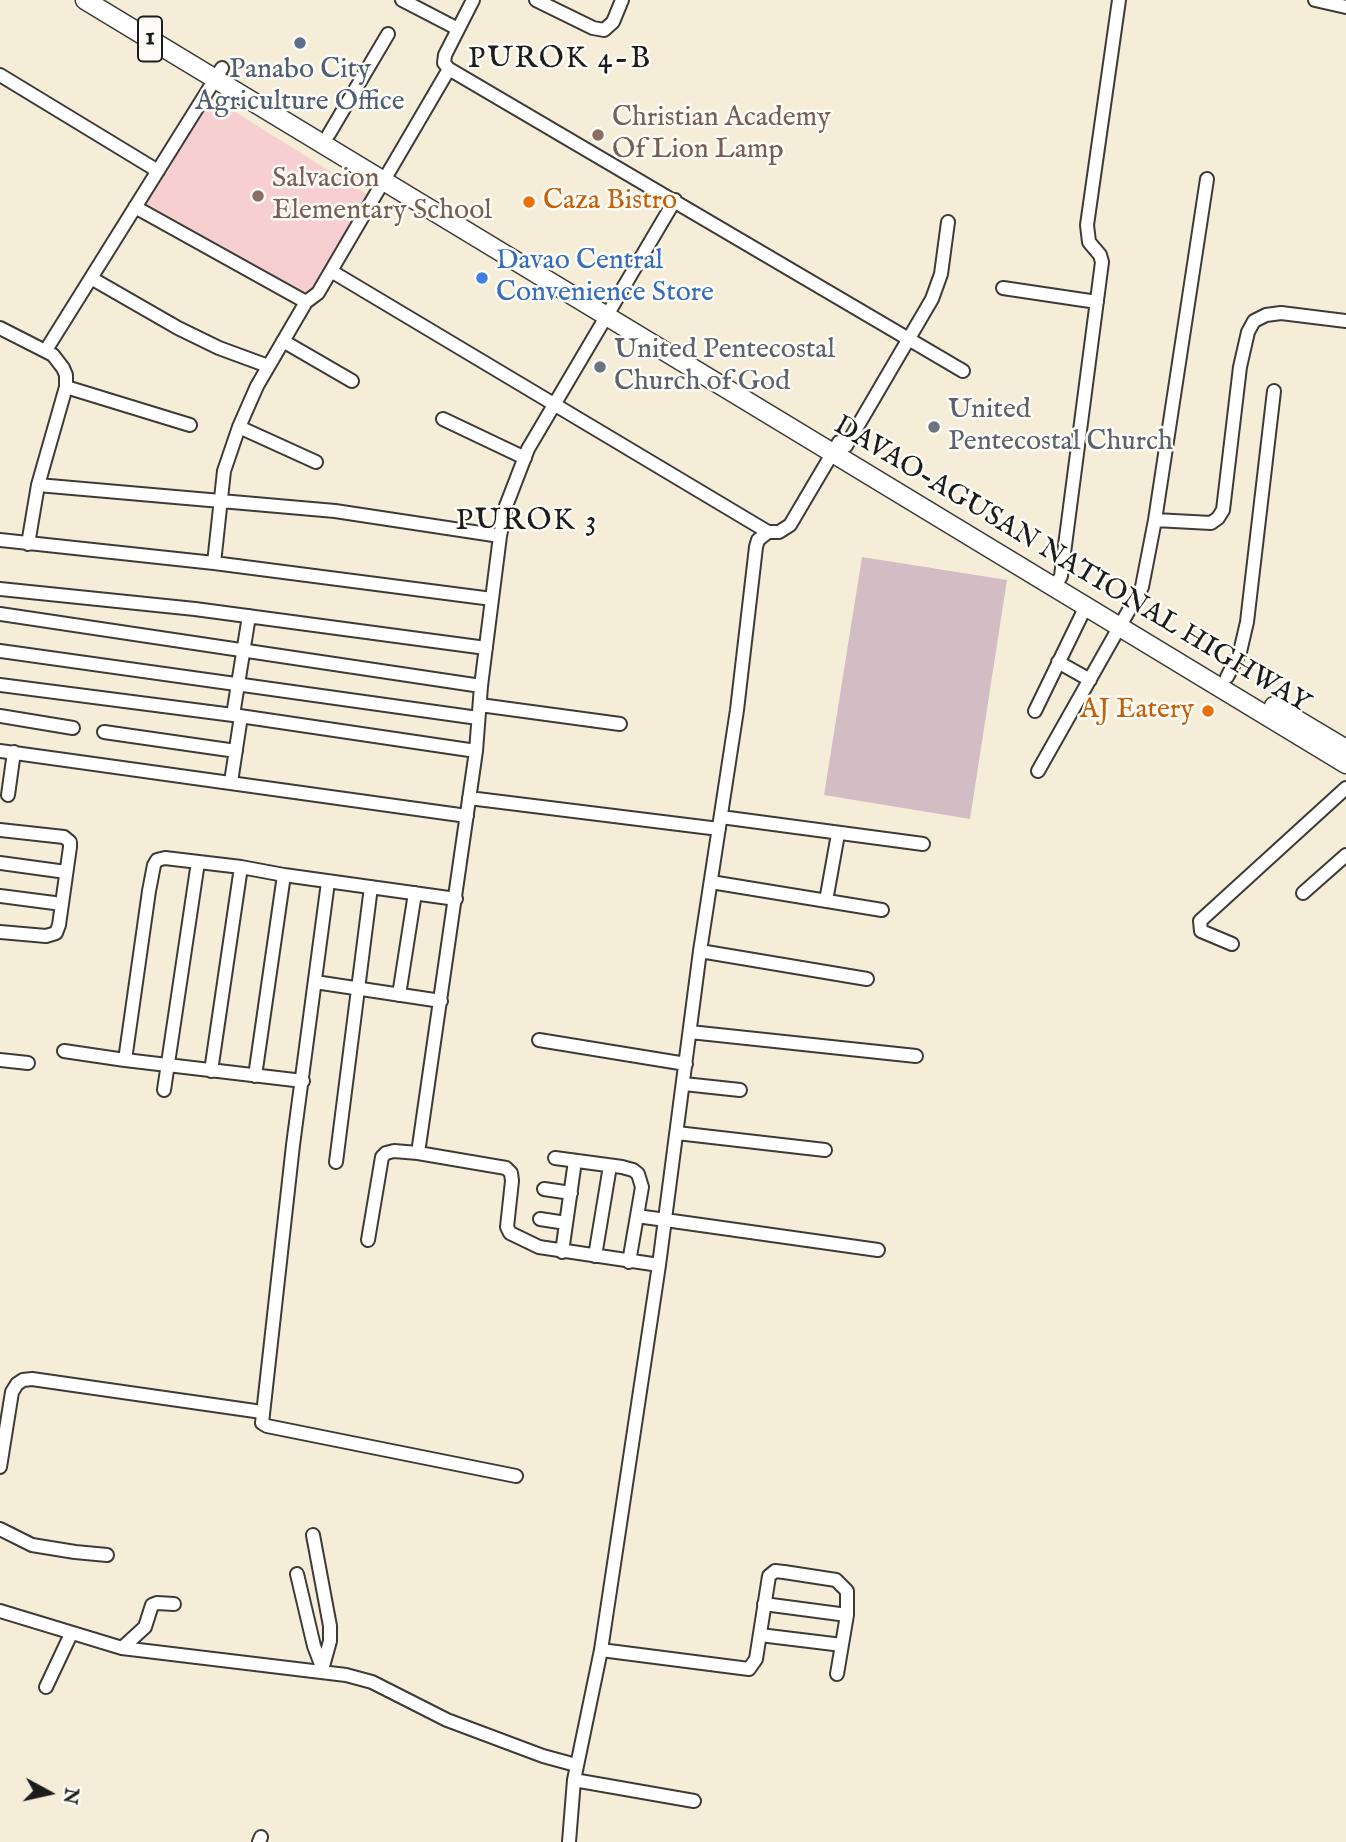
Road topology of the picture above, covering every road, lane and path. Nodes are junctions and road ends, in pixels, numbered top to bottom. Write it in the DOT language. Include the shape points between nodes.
graph roads {
  1 [pos="85,0"];
  2 [pos="108,0"];
  3 [pos="401,0"];
  4 [pos="473,0"];
  5 [pos="536,0"];
  6 [pos="622,0"];
  7 [pos="1119,0"];
  8 [pos="1323,1"];
  9 [pos="1346,7"];
  10 [pos="140,26"];
  11 [pos="458,30"];
  12 [pos="388,34"];
  13 [pos="449,69"];
  14 [pos="218,74"];
  15 [pos="0,75"];
  16 [pos="300,123"];
  17 [pos="330,134"];
  18 [pos="158,171"];
  19 [pos="387,175"];
  20 [pos="1208,179"];
  21 [pos="675,200"];
  22 [pos="135,207"];
  23 [pos="948,222"];
  24 [pos="331,271"];
  25 [pos="91,278"];
  26 [pos="1003,288"];
  27 [pos="306,302"];
  28 [pos="1097,302"];
  29 [pos="609,310"];
  30 [pos="1346,321"];
  31 [pos="0,328"];
  32 [pos="283,341"];
  33 [pos="908,341"];
  34 [pos="46,350"];
  35 [pos="268,366"];
  36 [pos="962,371"];
  37 [pos="352,381"];
  38 [pos="66,387"];
  39 [pos="1273,391"];
  40 [pos="554,404"];
  41 [pos="443,419"];
  42 [pos="190,425"];
  43 [pos="239,427"];
  44 [pos="839,447"];
  45 [pos="525,458"];
  46 [pos="316,462"];
  47 [pos="38,485"];
  48 [pos="219,501"];
  49 [pos="1155,520"];
  50 [pos="768,532"];
  51 [pos="500,536"];
  52 [pos="0,540"];
  53 [pos="28,544"];
  54 [pos="214,563"];
  55 [pos="1058,582"];
  56 [pos="0,589"];
  57 [pos="492,599"];
  58 [pos="1086,606"];
  59 [pos="0,614"];
  60 [pos="249,616"];
  61 [pos="1124,622"];
  62 [pos="486,648"];
  63 [pos="243,649"];
  64 [pos="0,651"];
  65 [pos="1058,662"];
  66 [pos="1227,677"];
  67 [pos="1090,680"];
  68 [pos="238,683"];
  69 [pos="0,685"];
  70 [pos="481,686"];
  71 [pos="1254,701"];
  72 [pos="479,711"];
  73 [pos="1035,711"];
  74 [pos="0,716"];
  75 [pos="237,716"];
  76 [pos="620,724"];
  77 [pos="74,728"];
  78 [pos="104,732"];
  79 [pos="1346,749"];
  80 [pos="0,751"];
  81 [pos="236,751"];
  82 [pos="476,751"];
  83 [pos="14,752"];
  84 [pos="1346,764"];
  85 [pos="1038,771"];
  86 [pos="231,782"];
  87 [pos="1346,788"];
  88 [pos="8,795"];
  89 [pos="469,798"];
  90 [pos="467,816"];
  91 [pos="720,823"];
  92 [pos="0,830"];
  93 [pos="838,834"];
  94 [pos="923,844"];
  95 [pos="1346,855"];
  96 [pos="198,862"];
  97 [pos="0,863"];
  98 [pos="242,867"];
  99 [pos="66,872"];
  100 [pos="284,875"];
  101 [pos="328,882"];
  102 [pos="711,882"];
  103 [pos="371,887"];
  104 [pos="415,893"];
  105 [pos="1303,893"];
  106 [pos="0,896"];
  107 [pos="456,899"];
  108 [pos="826,901"];
  109 [pos="62,904"];
  110 [pos="882,910"];
  111 [pos="0,932"];
  112 [pos="1232,944"];
  113 [pos="700,951"];
  114 [pos="867,979"];
  115 [pos="315,982"];
  116 [pos="357,988"];
  117 [pos="399,995"];
  118 [pos="440,1001"];
  119 [pos="690,1032"];
  120 [pos="539,1040"];
  121 [pos="64,1051"];
  122 [pos="916,1056"];
  123 [pos="0,1060"];
  124 [pos="125,1060"];
  125 [pos="28,1063"];
  126 [pos="168,1065"];
  127 [pos="686,1065"];
  128 [pos="211,1071"];
  129 [pos="255,1076"];
  130 [pos="303,1081"];
  131 [pos="684,1084"];
  132 [pos="164,1090"];
  133 [pos="740,1090"];
  134 [pos="677,1133"];
  135 [pos="825,1150"];
  136 [pos="418,1153"];
  137 [pos="555,1158"];
  138 [pos="575,1161"];
  139 [pos="336,1162"];
  140 [pos="610,1166"];
  141 [pos="544,1189"];
  142 [pos="571,1193"];
  143 [pos="637,1216"];
  144 [pos="664,1218"];
  145 [pos="540,1219"];
  146 [pos="566,1223"];
  147 [pos="368,1240"];
  148 [pos="878,1250"];
  149 [pos="562,1251"];
  150 [pos="595,1256"];
  151 [pos="629,1262"];
  152 [pos="659,1265"];
  153 [pos="262,1412"];
  154 [pos="0,1467"];
  155 [pos="516,1476"];
  156 [pos="0,1529"];
  157 [pos="313,1535"];
  158 [pos="107,1555"];
  159 [pos="297,1574"];
  160 [pos="174,1604"];
  161 [pos="764,1604"];
  162 [pos="0,1611"];
  163 [pos="847,1615"];
  164 [pos="71,1634"];
  165 [pos="761,1635"];
  166 [pos="842,1645"];
  167 [pos="121,1648"];
  168 [pos="601,1650"];
  169 [pos="322,1669"];
  170 [pos="837,1674"];
  171 [pos="46,1687"];
  172 [pos="576,1765"];
  173 [pos="573,1780"];
  174 [pos="694,1801"];
  175 [pos="569,1842"];
  1 -- 10 [label="highway, DAVAO-AGUSAN NATIONAL HIGHWAY / 1"];
  2 -- 10 [label="highway, DAVAO-AGUSAN NATIONAL HIGHWAY / 1"];
  3 -- 11 [label="street"];
  4 -- 11 [label="street"];
  5 -- 6 [label="street" via="604,30 613,22"];
  7 -- 28 [label="street" via="1087,225 1089,242 1102,262"];
  8 -- 9 [label="street"];
  10 -- 14 [label="highway, DAVAO-AGUSAN NATIONAL HIGHWAY / 1"];
  11 -- 13 [label="street" via="445,55"];
  12 -- 17 [label="street"];
  13 -- 19 [label="street"];
  13 -- 21 [label="street"];
  14 -- 16 [label="highway, DAVAO-AGUSAN NATIONAL HIGHWAY / 1"];
  14 -- 18 [label="street"];
  15 -- 18 [label="street"];
  16 -- 17 [label="highway, DAVAO-AGUSAN NATIONAL HIGHWAY / 1"];
  16 -- 19 [label="highway, DAVAO-AGUSAN NATIONAL HIGHWAY / 1"];
  17 -- 19 [label="highway, DAVAO-AGUSAN NATIONAL HIGHWAY / 1"];
  18 -- 22 [label="street"];
  19 -- 24 [label="street"];
  19 -- 29 [label="highway, DAVAO-AGUSAN NATIONAL HIGHWAY / 1"];
  20 -- 49 [label="street"];
  21 -- 29 [label="street"];
  21 -- 33 [label="street"];
  22 -- 25 [label="street"];
  22 -- 27 [label="street"];
  23 -- 33 [label="street" via="937,287"];
  24 -- 27 [label="street" via="318,293"];
  24 -- 40 [label="street"];
  25 -- 34 [label="street"];
  25 -- 35 [label="street" via="178,328"];
  26 -- 28 [label="street"];
  27 -- 32 [label="street"];
  28 -- 55 [label="street"];
  29 -- 40 [label="street"];
  29 -- 44 [label="highway, DAVAO-AGUSAN NATIONAL HIGHWAY / 1"];
  30 -- 49 [label="street" via="1281,313 1254,321 1240,367 1223,510 1211,523"];
  31 -- 34 [label="street"];
  32 -- 35 [label="street"];
  32 -- 37 [label="street"];
  33 -- 36 [label="street"];
  33 -- 44 [label="street"];
  34 -- 38 [label="street" via="64,368"];
  35 -- 43 [label="street"];
  38 -- 42 [label="street"];
  38 -- 47 [label="street"];
  39 -- 66 [label="street" via="1247,622 1240,652"];
  40 -- 45 [label="street"];
  40 -- 50 [label="street"];
  41 -- 45 [label="street"];
  43 -- 46 [label="street"];
  43 -- 48 [label="street"];
  44 -- 50 [label="street" via="790,525"];
  44 -- 55 [label="highway, DAVAO-AGUSAN NATIONAL HIGHWAY / 1"];
  45 -- 51 [label="street"];
  47 -- 48 [label="street"];
  47 -- 53 [label="street"];
  48 -- 51 [label="street"];
  48 -- 54 [label="street"];
  49 -- 61 [label="street" via="1142,587"];
  50 -- 91 [label="street" via="756,547"];
  51 -- 57 [label="street"];
  52 -- 53 [label="street"];
  53 -- 54 [label="street"];
  54 -- 57 [label="street"];
  55 -- 58 [label="highway, DAVAO-AGUSAN NATIONAL HIGHWAY / 1"];
  55 -- 61 [label="highway, DAVAO-AGUSAN NATIONAL HIGHWAY / 1"];
  56 -- 60 [label="street"];
  57 -- 62 [label="street"];
  58 -- 61 [label="highway, DAVAO-AGUSAN NATIONAL HIGHWAY / 1"];
  58 -- 65 [label="street"];
  59 -- 63 [label="street"];
  60 -- 62 [label="street"];
  60 -- 63 [label="street"];
  61 -- 66 [label="highway, DAVAO-AGUSAN NATIONAL HIGHWAY / 1"];
  61 -- 67 [label="street"];
  61 -- 71 [label="highway, DAVAO-AGUSAN NATIONAL HIGHWAY / 1"];
  62 -- 70 [label="street"];
  63 -- 68 [label="street"];
  63 -- 70 [label="street"];
  64 -- 68 [label="street"];
  65 -- 67 [label="street"];
  65 -- 73 [label="street"];
  66 -- 71 [label="highway, DAVAO-AGUSAN NATIONAL HIGHWAY / 1"];
  67 -- 85 [label="street"];
  68 -- 72 [label="street"];
  68 -- 75 [label="street"];
  69 -- 75 [label="street"];
  70 -- 72 [label="street"];
  71 -- 79 [label="highway, DAVAO-AGUSAN NATIONAL HIGHWAY / 1"];
  71 -- 84 [label="highway, DAVAO-AGUSAN NATIONAL HIGHWAY / 1"];
  72 -- 76 [label="street"];
  72 -- 82 [label="street"];
  74 -- 77 [label="street"];
  75 -- 81 [label="street"];
  75 -- 82 [label="street"];
  78 -- 81 [label="street"];
  80 -- 83 [label="street"];
  81 -- 86 [label="street"];
  82 -- 89 [label="street"];
  83 -- 86 [label="street"];
  83 -- 88 [label="street"];
  86 -- 90 [label="street"];
  87 -- 112 [label="street" via="1200,921 1201,931"];
  89 -- 90 [label="street"];
  89 -- 91 [label="street"];
  90 -- 107 [label="street"];
  91 -- 93 [label="street"];
  91 -- 102 [label="street"];
  92 -- 99 [label="street" via="67,839"];
  93 -- 94 [label="street"];
  93 -- 108 [label="street"];
  95 -- 105 [label="street"];
  96 -- 98 [label="street"];
  96 -- 124 [label="street" via="161,858 154,865"];
  96 -- 126 [label="street"];
  97 -- 99 [label="street"];
  98 -- 100 [label="street"];
  98 -- 128 [label="street"];
  99 -- 109 [label="street"];
  100 -- 101 [label="street"];
  100 -- 129 [label="street"];
  101 -- 103 [label="street"];
  101 -- 115 [label="street"];
  102 -- 108 [label="street"];
  102 -- 113 [label="street"];
  103 -- 104 [label="street"];
  103 -- 116 [label="street"];
  104 -- 107 [label="street"];
  104 -- 117 [label="street"];
  106 -- 109 [label="street"];
  107 -- 118 [label="street"];
  108 -- 110 [label="street"];
  109 -- 111 [label="street" via="53,935"];
  113 -- 114 [label="street"];
  113 -- 119 [label="street"];
  115 -- 116 [label="street"];
  115 -- 130 [label="street"];
  116 -- 117 [label="street"];
  116 -- 139 [label="street"];
  117 -- 118 [label="street"];
  118 -- 136 [label="street"];
  119 -- 122 [label="street"];
  119 -- 127 [label="street"];
  120 -- 127 [label="street"];
  121 -- 124 [label="street"];
  123 -- 125 [label="street"];
  124 -- 126 [label="street"];
  126 -- 128 [label="street"];
  126 -- 132 [label="street"];
  127 -- 131 [label="street"];
  128 -- 129 [label="street"];
  129 -- 130 [label="street"];
  130 -- 153 [label="street"];
  131 -- 133 [label="street"];
  131 -- 134 [label="street"];
  134 -- 135 [label="street"];
  134 -- 144 [label="street"];
  136 -- 147 [label="street" via="394,1151 382,1157"];
  136 -- 149 [label="street" via="506,1168 512,1181 510,1233 539,1247"];
  137 -- 138 [label="street"];
  138 -- 140 [label="street"];
  138 -- 142 [label="street"];
  140 -- 143 [label="street" via="639,1174 642,1187"];
  140 -- 150 [label="street"];
  141 -- 142 [label="street"];
  142 -- 146 [label="street"];
  143 -- 144 [label="street"];
  143 -- 151 [label="street"];
  144 -- 148 [label="street"];
  144 -- 152 [label="street"];
  145 -- 146 [label="street"];
  146 -- 149 [label="street"];
  149 -- 150 [label="street"];
  150 -- 151 [label="street"];
  151 -- 152 [label="street"];
  152 -- 168 [label="street"];
  153 -- 154 [label="street" via="23,1380 12,1392"];
  153 -- 155 [label="street" via="262,1423 267,1426"];
  156 -- 158 [label="street" via="32,1545"];
  157 -- 169 [label="street" via="330,1626"];
  159 -- 169 [label="street"];
  160 -- 167 [label="street" via="152,1605 145,1626"];
  161 -- 163 [label="street"];
  161 -- 163 [label="street" via="769,1576 785,1572 844,1585 849,1599"];
  161 -- 165 [label="street"];
  162 -- 164 [label="street"];
  163 -- 166 [label="street"];
  164 -- 167 [label="street"];
  164 -- 171 [label="street"];
  165 -- 166 [label="street"];
  165 -- 168 [label="street" via="749,1670"];
  166 -- 170 [label="street"];
  167 -- 169 [label="street"];
  168 -- 172 [label="street"];
  169 -- 172 [label="street" via="372,1682 447,1720"];
  172 -- 173 [label="street"];
  173 -- 174 [label="street"];
  173 -- 175 [label="street"];
}
